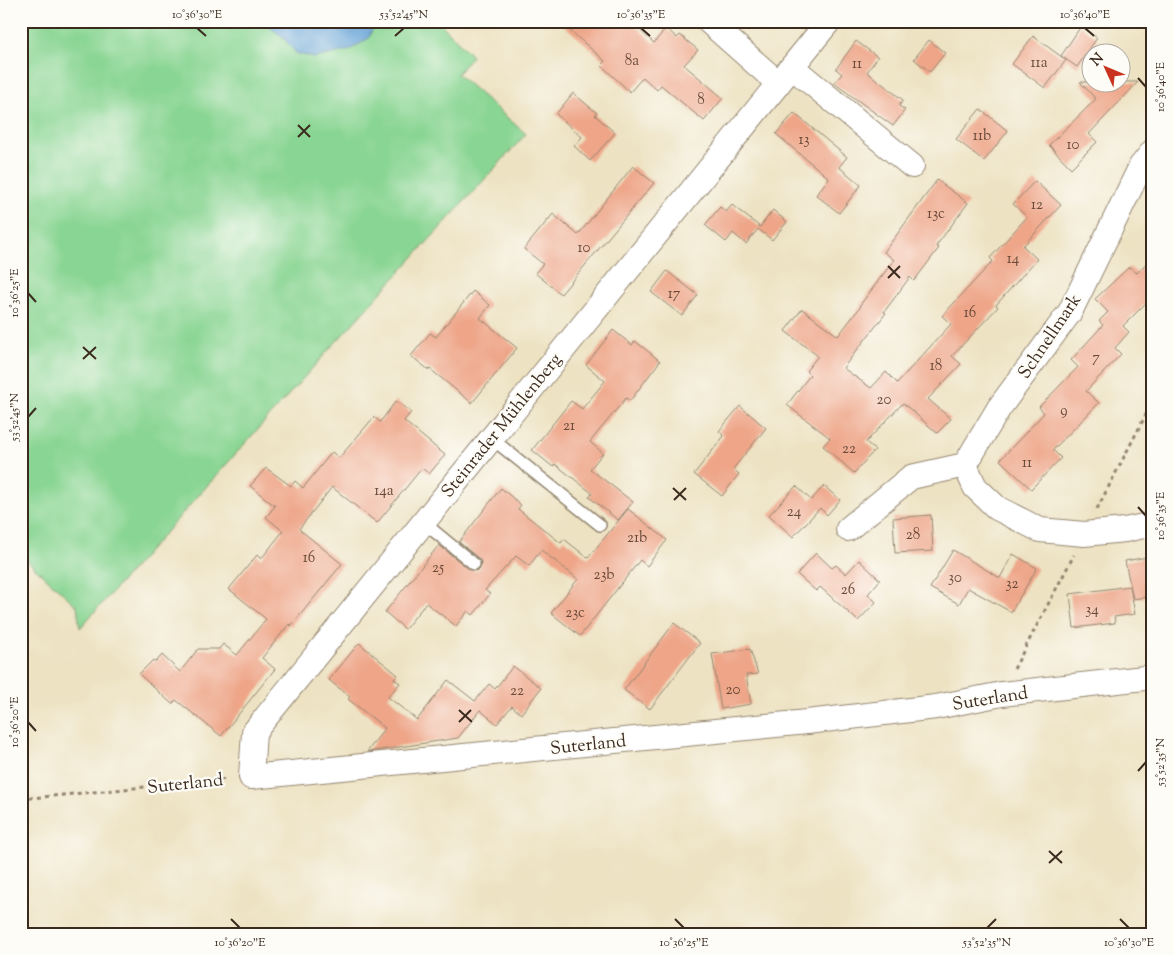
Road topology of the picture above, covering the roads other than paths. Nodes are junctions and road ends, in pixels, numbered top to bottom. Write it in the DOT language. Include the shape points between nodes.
graph roads {
  1 [pos="708,21"];
  2 [pos="829,21"];
  3 [pos="785,75"];
  4 [pos="1153,151"];
  5 [pos="912,166"];
  6 [pos="491,438"];
  7 [pos="966,465"];
  8 [pos="423,522"];
  9 [pos="1153,524"];
  10 [pos="600,525"];
  11 [pos="848,530"];
  12 [pos="474,564"];
  13 [pos="1153,678"];
  14 [pos="251,777"];
  1 -- 3 [label="street"];
  2 -- 3 [label="street, Steinrader Mühlenberg"];
  3 -- 5 [label="street"];
  3 -- 6 [label="street, Steinrader Mühlenberg"];
  4 -- 7 [label="street, Schnellmark" via="1141,166 1070,312 999,408"];
  6 -- 8 [label="street, Steinrader Mühlenberg"];
  6 -- 10 [label="lane"];
  7 -- 9 [label="street" via="975,487 997,508 1040,530 1084,534"];
  7 -- 11 [label="street" via="911,477"];
  8 -- 12 [label="lane"];
  8 -- 14 [label="street, Steinrader Mühlenberg" via="254,732"];
  13 -- 14 [label="street, Suterland" via="1002,694 936,707 807,722"];
}
